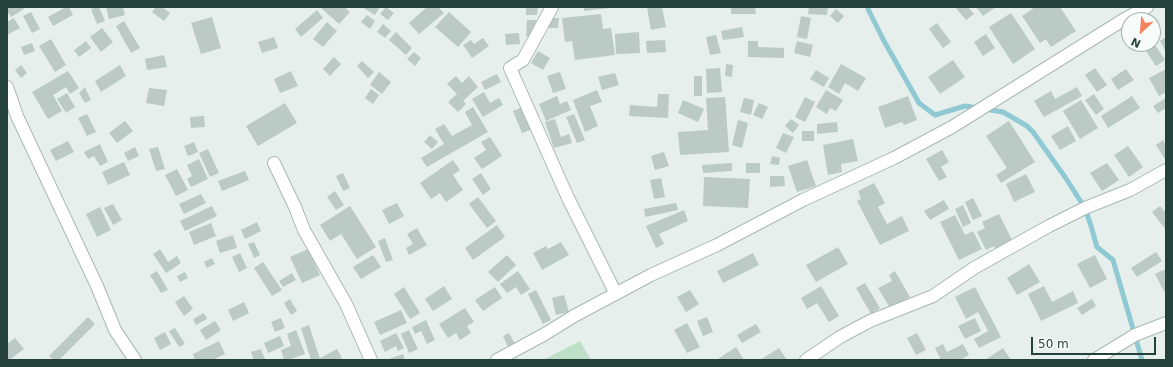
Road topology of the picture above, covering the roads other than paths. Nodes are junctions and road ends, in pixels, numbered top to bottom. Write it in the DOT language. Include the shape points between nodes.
graph roads {
  1 [pos="552,7"];
  2 [pos="1147,7"];
  3 [pos="7,87"];
  4 [pos="274,163"];
  5 [pos="1166,170"];
  6 [pos="616,294"];
  7 [pos="1166,322"];
  8 [pos="135,360"];
  9 [pos="371,360"];
  10 [pos="497,360"];
  11 [pos="806,360"];
  12 [pos="1094,360"];
  1 -- 6 [label="street" via="523,60 510,68 568,198"];
  2 -- 6 [label="street" via="952,127"];
  3 -- 8 [label="street" via="17,116 98,286 115,330"];
  4 -- 9 [label="street" via="304,230 346,304"];
  5 -- 11 [label="street" via="1130,190 1084,208 1049,226 974,268 933,296 870,321"];
  6 -- 10 [label="street"];
  7 -- 12 [label="street" via="1135,335"];
}
